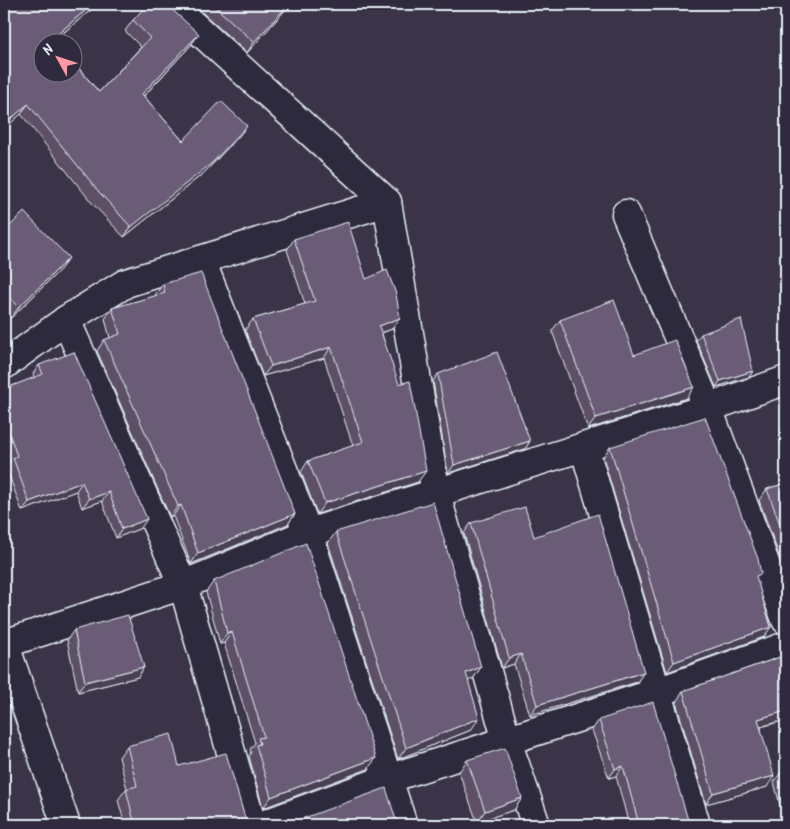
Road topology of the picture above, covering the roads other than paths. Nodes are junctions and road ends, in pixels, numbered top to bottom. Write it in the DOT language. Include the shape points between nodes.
graph roads {
  1 [pos="170,4"];
  2 [pos="387,202"];
  3 [pos="626,214"];
  4 [pos="201,260"];
  5 [pos="66,320"];
  6 [pos="4,365"];
  7 [pos="786,380"];
  8 [pos="708,408"];
  9 [pos="584,447"];
  10 [pos="436,494"];
  11 [pos="308,533"];
  12 [pos="183,586"];
  13 [pos="786,620"];
  14 [pos="4,643"];
  15 [pos="786,646"];
  16 [pos="655,693"];
  17 [pos="507,741"];
  18 [pos="387,779"];
  19 [pos="66,825"];
  20 [pos="252,825"];
  21 [pos="263,825"];
  22 [pos="403,825"];
  23 [pos="536,825"];
  24 [pos="696,825"];
  1 -- 2 [label="street"];
  2 -- 4 [label="street"];
  2 -- 10 [label="street"];
  3 -- 8 [label="street"];
  4 -- 5 [label="street" via="126,283"];
  4 -- 11 [label="street"];
  5 -- 6 [label="street"];
  5 -- 12 [label="street"];
  7 -- 8 [label="street"];
  8 -- 9 [label="street"];
  8 -- 13 [label="street"];
  9 -- 10 [label="street"];
  9 -- 16 [label="street"];
  10 -- 11 [label="street"];
  10 -- 17 [label="street"];
  11 -- 12 [label="street"];
  11 -- 18 [label="street"];
  12 -- 14 [label="street"];
  12 -- 20 [label="street"];
  14 -- 19 [label="street"];
  15 -- 16 [label="street"];
  16 -- 17 [label="street"];
  16 -- 24 [label="street"];
  17 -- 18 [label="street"];
  17 -- 23 [label="street"];
  18 -- 21 [label="street"];
  18 -- 22 [label="street"];
}
